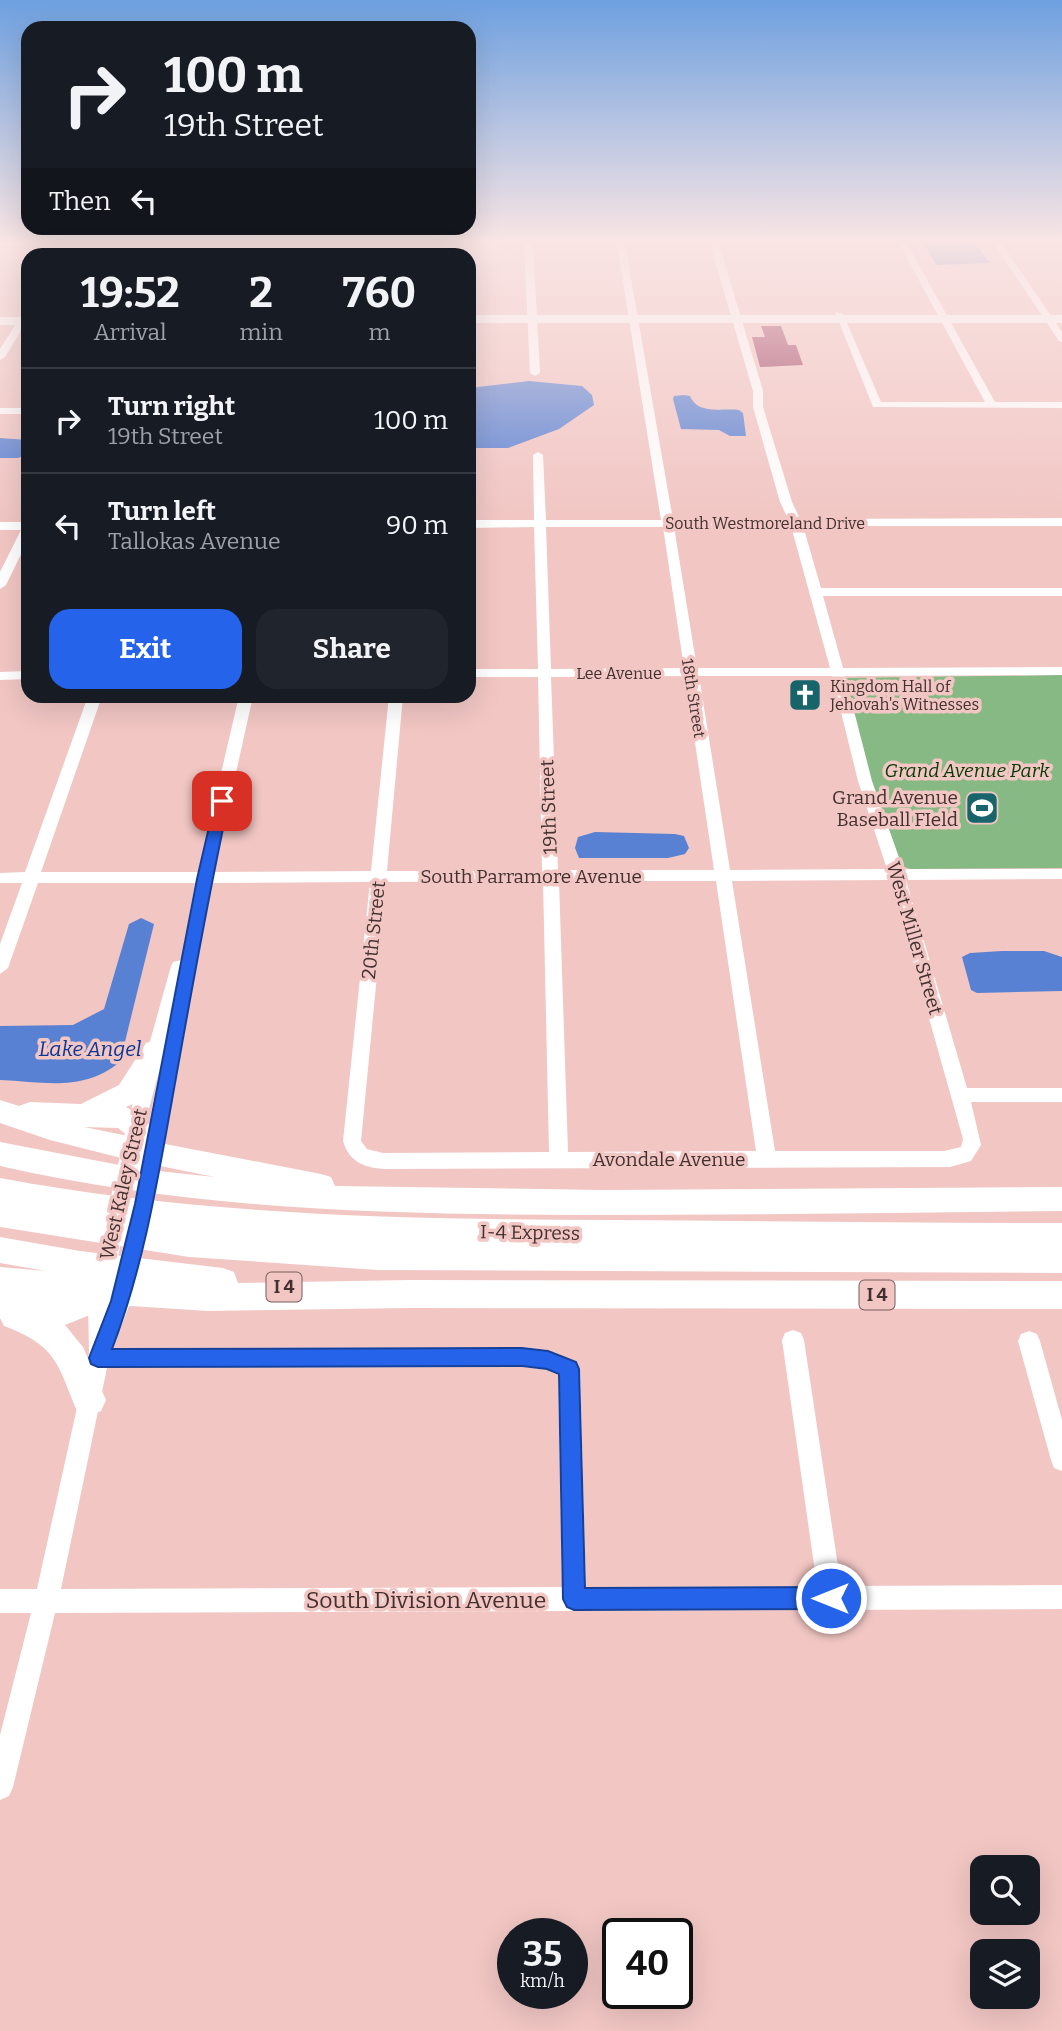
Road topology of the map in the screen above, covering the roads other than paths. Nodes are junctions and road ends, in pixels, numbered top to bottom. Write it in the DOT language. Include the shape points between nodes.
graph roads {
  1 [pos="16,333"];
  2 [pos="533,333"];
  3 [pos="636,333"];
  4 [pos="741,333"];
  5 [pos="846,333"];
  6 [pos="952,333"];
  7 [pos="0,358"];
  8 [pos="535,373"];
  9 [pos="992,405"];
  10 [pos="1062,405"];
  11 [pos="0,411"];
  12 [pos="21,411"];
  13 [pos="538,455"];
  14 [pos="796,523"];
  15 [pos="476,524"];
  16 [pos="539,524"];
  17 [pos="668,524"];
  18 [pos="0,526"];
  19 [pos="1058,526"];
  20 [pos="21,527"];
  21 [pos="21,542"];
  22 [pos="0,585"];
  23 [pos="815,592"];
  24 [pos="1062,592"];
  25 [pos="1062,671"];
  26 [pos="690,672"];
  27 [pos="836,672"];
  28 [pos="476,673"];
  29 [pos="544,673"];
  30 [pos="21,675"];
  31 [pos="0,676"];
  32 [pos="93,703"];
  33 [pos="244,703"];
  34 [pos="395,703"];
  35 [pos="721,875"];
  36 [pos="897,875"];
  37 [pos="1061,875"];
  38 [pos="379,877"];
  39 [pos="550,877"];
  40 [pos="0,878"];
  41 [pos="31,878"];
  42 [pos="204,879"];
  43 [pos="0,968"];
  44 [pos="155,1050"];
  45 [pos="1062,1094"];
  46 [pos="960,1095"];
  47 [pos="0,1112"];
  48 [pos="42,1114"];
  49 [pos="85,1114"];
  50 [pos="136,1124"];
  51 [pos="971,1151"];
  52 [pos="11,1157"];
  53 [pos="365,1159"];
  54 [pos="559,1159"];
  55 [pos="767,1159"];
  56 [pos="179,1173"];
  57 [pos="1062,1199"];
  58 [pos="7,1204"];
  59 [pos="160,1221"];
  60 [pos="1062,1236"];
  61 [pos="0,1250"];
  62 [pos="1062,1260"];
  63 [pos="146,1279"];
  64 [pos="1062,1295"];
  65 [pos="1,1298"];
  66 [pos="97,1301"];
  67 [pos="793,1340"];
  68 [pos="1029,1341"];
  69 [pos="98,1358"];
  70 [pos="89,1400"];
  71 [pos="1062,1460"];
  72 [pos="1062,1597"];
  73 [pos="831,1598"];
  74 [pos="574,1599"];
  75 [pos="0,1601"];
  76 [pos="46,1601"];
  77 [pos="0,1787"];
  1 -- 7 [label="street"];
  2 -- 8 [label="street"];
  3 -- 17 [label="street, 18th Street"];
  4 -- 14 [label="street, West Miller Street" via="758,391 758,407"];
  5 -- 9 [label="street" via="877,405"];
  6 -- 9 [label="street"];
  9 -- 10 [label="street"];
  11 -- 12 [label="street"];
  13 -- 16 [label="street, 19th Street"];
  14 -- 17 [label="street, South Westmoreland Drive"];
  14 -- 19 [label="street, South Westmoreland Drive"];
  14 -- 23 [label="street, West Miller Street"];
  15 -- 16 [label="street, South Westmoreland Drive"];
  16 -- 17 [label="street, South Westmoreland Drive"];
  16 -- 29 [label="street, 19th Street"];
  17 -- 26 [label="street, 18th Street"];
  18 -- 20 [label="street"];
  21 -- 22 [label="street"];
  23 -- 24 [label="street"];
  23 -- 27 [label="street, West Miller Street"];
  25 -- 27 [label="street, Lee Avenue"];
  26 -- 27 [label="street, Lee Avenue"];
  26 -- 29 [label="street, Lee Avenue"];
  26 -- 35 [label="street, 18th Street"];
  27 -- 36 [label="street, West Miller Street" via="865,781"];
  28 -- 29 [label="street, Lee Avenue"];
  29 -- 39 [label="street, 19th Street"];
  30 -- 31 [label="street"];
  32 -- 41 [label="street"];
  33 -- 42 [label="street"];
  34 -- 38 [label="street, 20th Street"];
  35 -- 36 [label="street, South Parramore Avenue"];
  35 -- 39 [label="street, South Parramore Avenue"];
  35 -- 55 [label="street, 18th Street"];
  36 -- 37 [label="street, South Parramore Avenue"];
  36 -- 46 [label="street, West Miller Street"];
  38 -- 39 [label="street, South Parramore Avenue"];
  38 -- 42 [label="street, South Parramore Avenue"];
  38 -- 53 [label="street, 20th Street" via="352,1141"];
  39 -- 54 [label="street, 19th Street"];
  40 -- 41 [label="street, South Parramore Avenue"];
  41 -- 42 [label="street, South Parramore Avenue"];
  41 -- 43 [label="street"];
  42 -- 44 [label="street, West Kaley Street"];
  42 -- 59 [label="street, West Kaley Street"];
  44 -- 49 [label="highway" via="129,1093"];
  44 -- 50 [label="street, West Kaley Street"];
  45 -- 46 [label="street"];
  46 -- 51 [label="street, West Miller Street"];
  47 -- 48 [label="highway"];
  47 -- 56 [label="highway"];
  48 -- 49 [label="highway"];
  48 -- 65 [label="highway" via="90,1124 96,1132 95,1155 64,1267 51,1285 30,1296"];
  49 -- 50 [label="highway" via="123,1117"];
  50 -- 59 [label="highway" via="148,1146"];
  50 -- 66 [label="street, West Kaley Street"];
  51 -- 55 [label="street, Avondale Avenue" via="964,1157 944,1159"];
  52 -- 56 [label="highway"];
  53 -- 54 [label="street, Avondale Avenue"];
  54 -- 55 [label="street, Avondale Avenue"];
  56 -- 57 [label="highway" via="283,1196 368,1201"];
  58 -- 59 [label="highway, I-4 Express"];
  59 -- 60 [label="highway, I-4 Express" via="350,1230"];
  59 -- 62 [label="highway, I-4 Express" via="378,1257"];
  59 -- 63 [label="street, West Kaley Street"];
  61 -- 63 [label="highway"];
  63 -- 64 [label="highway, I 4" via="410,1294"];
  63 -- 65 [label="highway"];
  63 -- 66 [label="highway" via="114,1289"];
  63 -- 69 [label="street, West Kaley Street" via="121,1301"];
  65 -- 66 [label="highway" via="36,1311 60,1312"];
  65 -- 70 [label="highway" via="62,1341 72,1354"];
  66 -- 69 [label="street, West Kaley Street"];
  67 -- 73 [label="street"];
  68 -- 71 [label="street"];
  69 -- 70 [label="street, West Kaley Street"];
  69 -- 74 [label="street" via="522,1357 548,1360 569,1369"];
  70 -- 76 [label="street, West Kaley Street"];
  72 -- 73 [label="street, South Division Avenue"];
  73 -- 74 [label="street, South Division Avenue"];
  74 -- 76 [label="street, South Division Avenue"];
  75 -- 76 [label="street, South Division Avenue"];
  76 -- 77 [label="street, West Kaley Street"];
}
